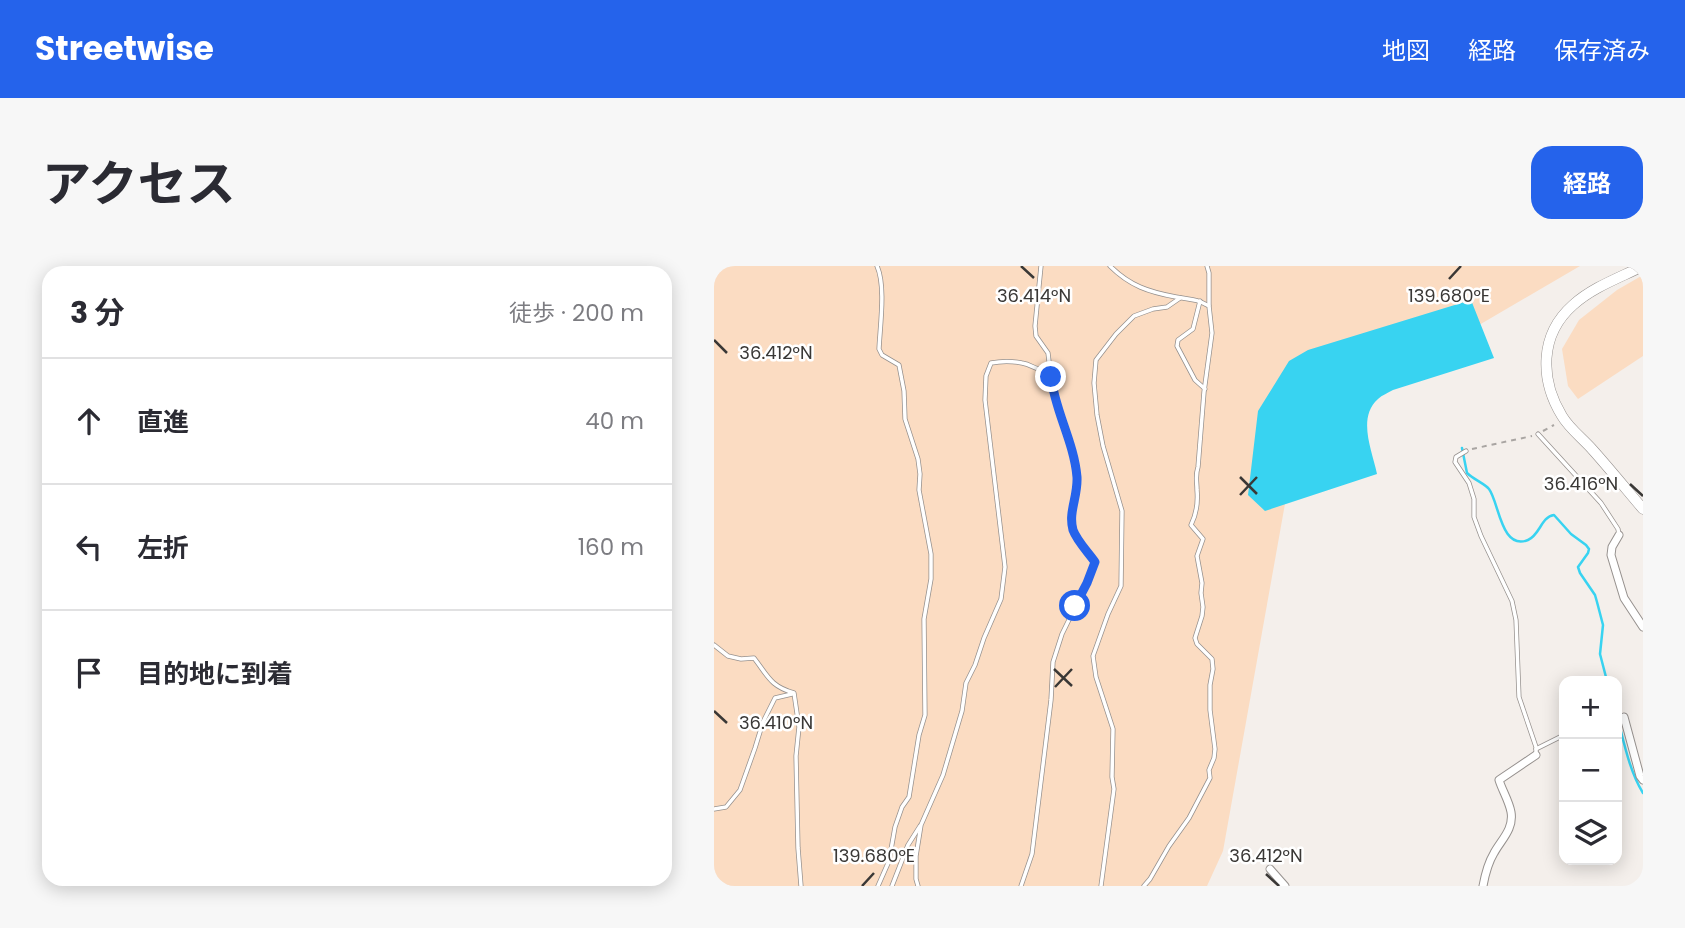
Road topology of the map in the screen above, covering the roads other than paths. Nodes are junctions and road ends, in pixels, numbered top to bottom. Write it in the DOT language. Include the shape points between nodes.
graph roads {
  1 [pos="877,266"];
  2 [pos="1041,266"];
  3 [pos="1110,266"];
  4 [pos="1207,266"];
  5 [pos="1643,266"];
  6 [pos="1180,298"];
  7 [pos="1200,301"];
  8 [pos="1209,306"];
  9 [pos="1051,366"];
  10 [pos="1205,389"];
  11 [pos="1538,434"];
  12 [pos="1465,451"];
  13 [pos="1643,509"];
  14 [pos="1619,535"];
  15 [pos="1643,628"];
  16 [pos="714,645"];
  17 [pos="794,693"];
  18 [pos="1622,723"];
  19 [pos="1559,738"];
  20 [pos="1536,752"];
  21 [pos="1643,780"];
  22 [pos="714,809"];
  23 [pos="921,825"];
  24 [pos="1270,869"];
  25 [pos="801,886"];
  26 [pos="878,886"];
  27 [pos="892,886"];
  28 [pos="918,886"];
  29 [pos="1021,886"];
  30 [pos="1101,886"];
  31 [pos="1144,886"];
  32 [pos="1285,886"];
  33 [pos="1483,886"];
  1 -- 26 [label="lane" via="882,290 879,349 899,365 902,375 905,419 918,458 931,579 924,619 925,715 909,797"];
  2 -- 9 [label="lane" via="1036,336"];
  3 -- 6 [label="lane" via="1147,291"];
  4 -- 8 [label="lane"];
  5 -- 13 [label="street" via="1572,305 1555,325 1546,366 1563,417"];
  6 -- 7 [label="lane"];
  6 -- 30 [label="lane" via="1167,307 1134,316 1096,360 1097,415 1122,511 1121,586 1094,656 1113,729 1114,789"];
  7 -- 8 [label="lane"];
  7 -- 10 [label="lane" via="1193,329 1177,346"];
  8 -- 10 [label="lane" via="1212,333"];
  9 -- 23 [label="lane" via="1038,370 1025,363 996,362 986,376 988,439 1005,567 1001,598 966,683 943,775"];
  9 -- 29 [label="lane" via="1054,395 1077,476 1070,518 1075,535 1095,562 1053,662 1032,854"];
  10 -- 31 [label="lane" via="1195,475 1198,493 1191,525 1203,539 1197,556 1203,607 1195,638 1212,659 1214,758 1210,778 1189,818"];
  11 -- 14 [label="lane" via="1601,503"];
  12 -- 20 [label="lane" via="1455,462 1469,483 1474,517 1513,600 1519,696"];
  14 -- 15 [label="street" via="1611,555 1623,594"];
  16 -- 17 [label="lane" via="728,656 754,658 769,681"];
  17 -- 22 [label="lane" via="775,698 740,790 726,807"];
  17 -- 25 [label="lane" via="799,727"];
  18 -- 21 [label="street"];
  19 -- 20 [label="lane"];
  20 -- 33 [label="street" via="1499,780 1511,821"];
  23 -- 27 [label="lane"];
  23 -- 28 [label="lane"];
  24 -- 32 [label="street"];
}
